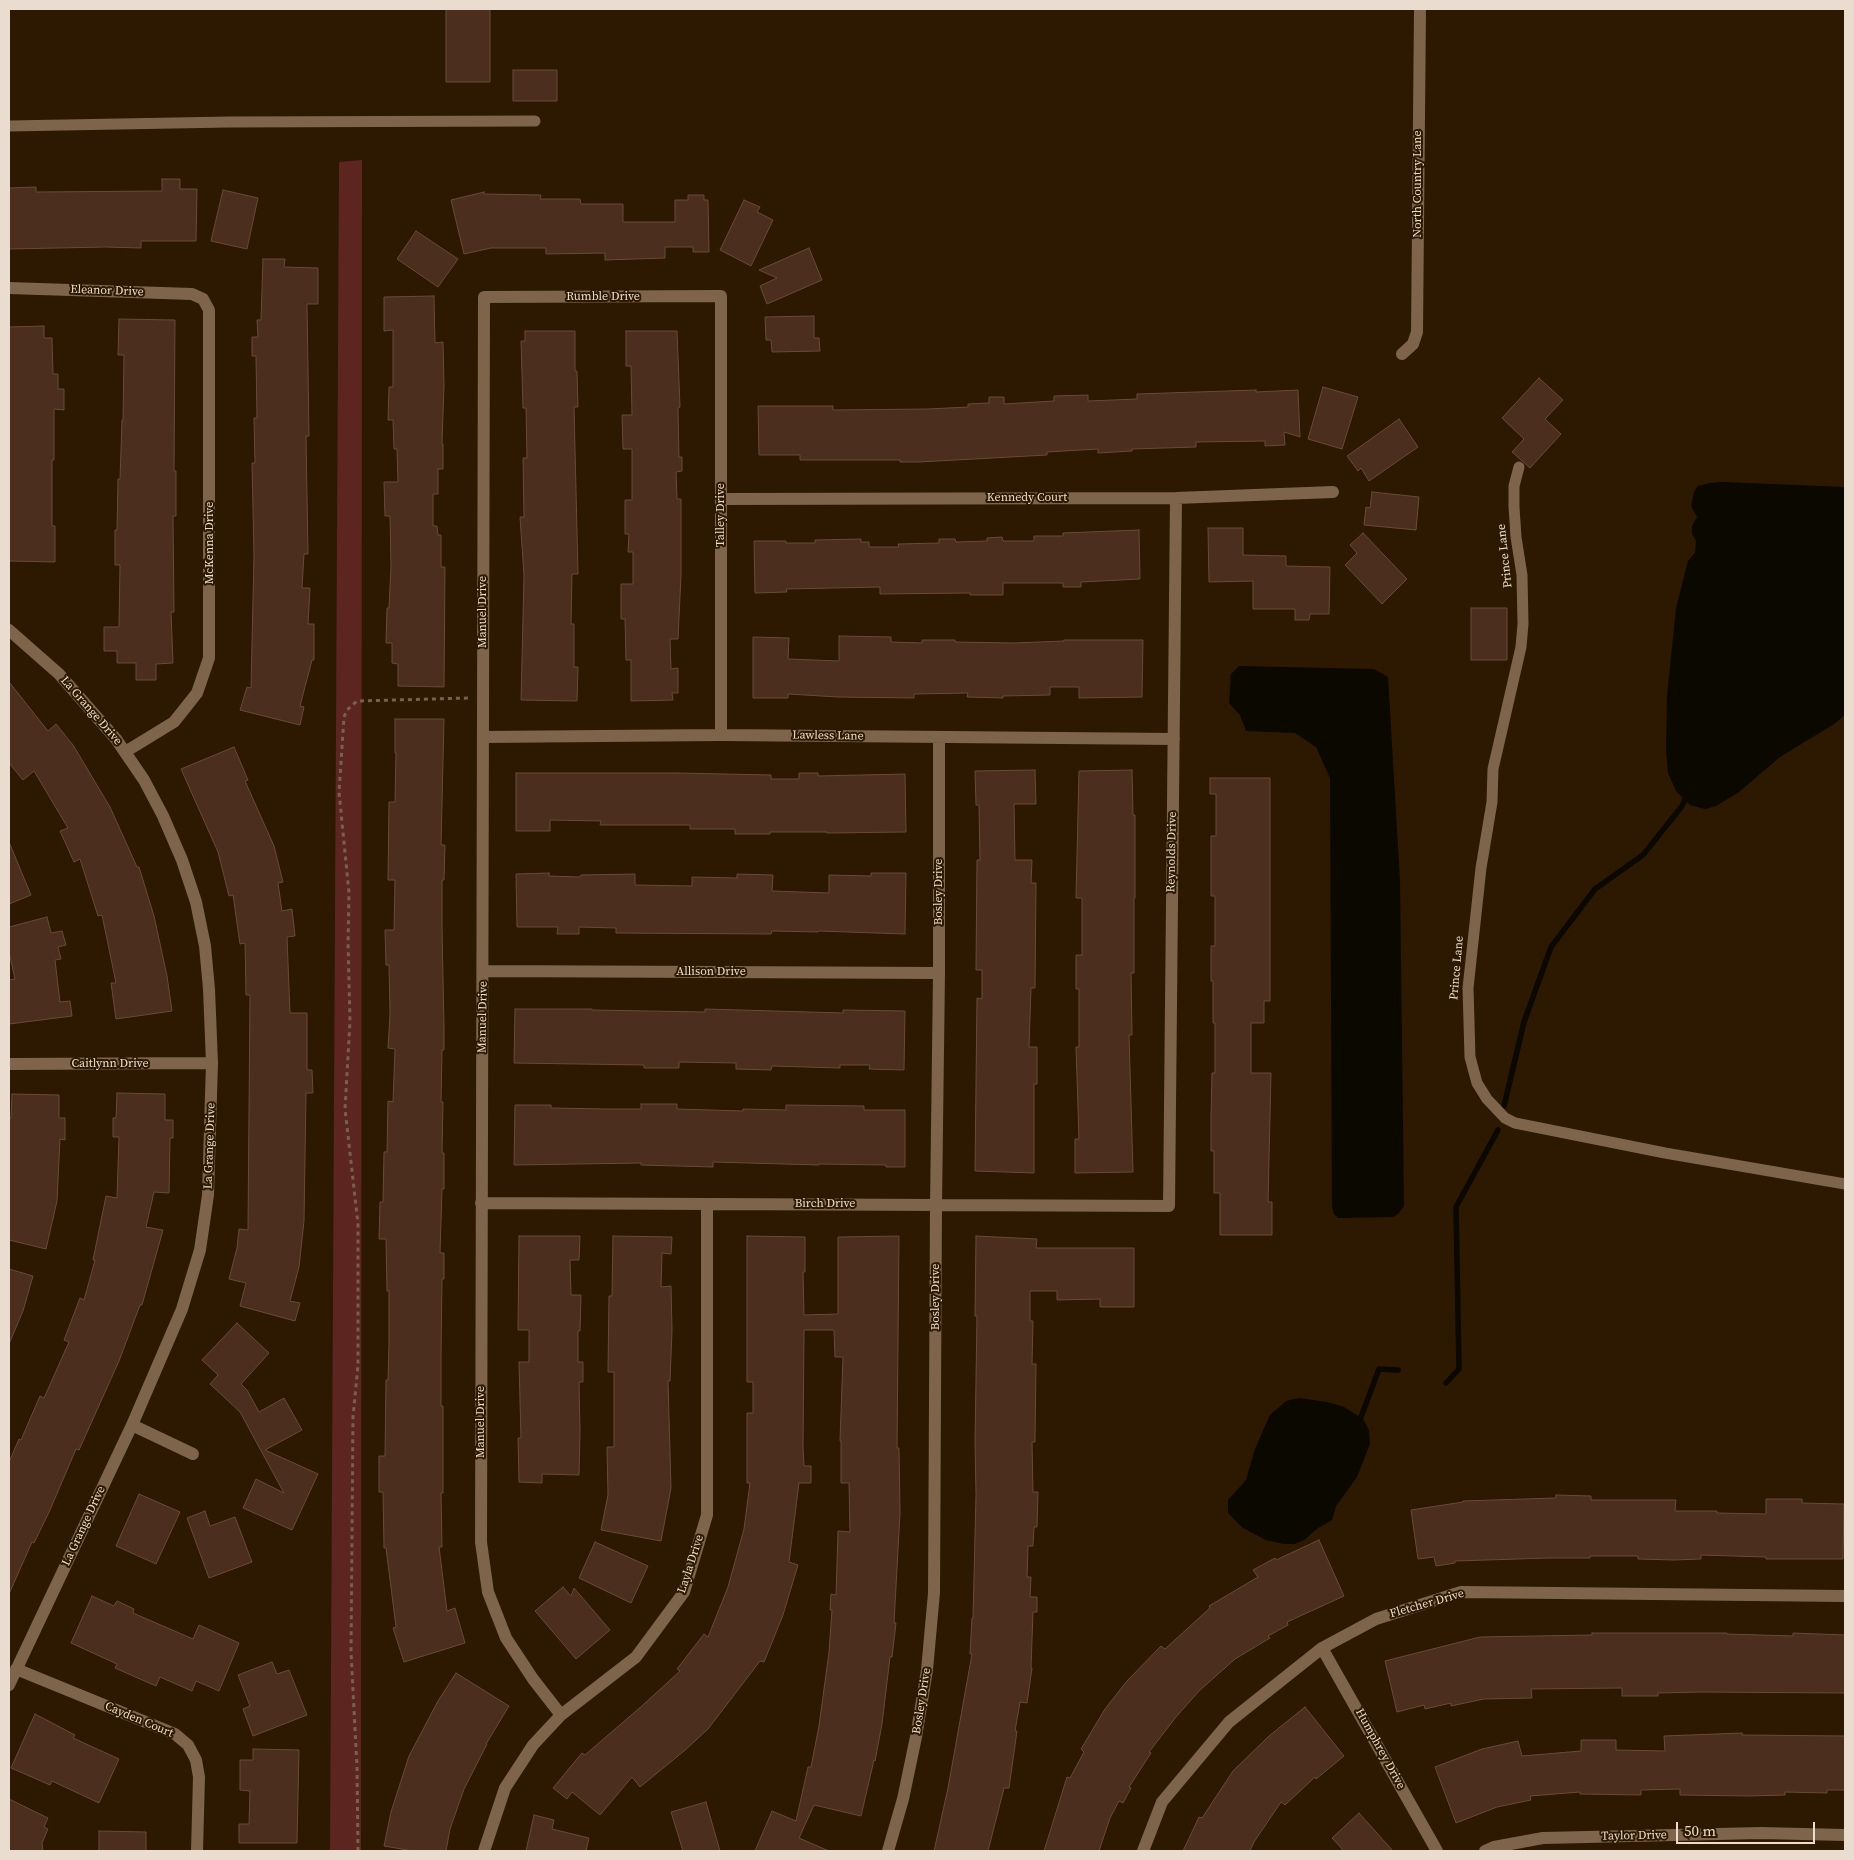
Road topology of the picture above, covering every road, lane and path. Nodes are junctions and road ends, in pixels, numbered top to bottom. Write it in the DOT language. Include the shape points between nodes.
graph roads {
  1 [pos="1420,9"];
  2 [pos="535,121"];
  3 [pos="9,126"];
  4 [pos="9,288"];
  5 [pos="721,296"];
  6 [pos="484,297"];
  7 [pos="203,299"];
  8 [pos="1402,354"];
  9 [pos="1519,467"];
  10 [pos="1333,492"];
  11 [pos="1176,498"];
  12 [pos="721,499"];
  13 [pos="9,630"];
  14 [pos="483,697"];
  15 [pos="721,735"];
  16 [pos="483,737"];
  17 [pos="939,737"];
  18 [pos="1174,739"];
  19 [pos="125,752"];
  20 [pos="483,972"];
  21 [pos="940,973"];
  22 [pos="212,1063"];
  23 [pos="9,1064"];
  24 [pos="1845,1184"];
  25 [pos="481,1203"];
  26 [pos="707,1204"];
  27 [pos="936,1204"];
  28 [pos="1169,1206"];
  29 [pos="132,1425"];
  30 [pos="193,1454"];
  31 [pos="1845,1596"];
  32 [pos="1322,1648"];
  33 [pos="16,1669"];
  34 [pos="9,1685"];
  35 [pos="561,1715"];
  36 [pos="1845,1835"];
  37 [pos="197,1851"];
  38 [pos="358,1851"];
  39 [pos="484,1851"];
  40 [pos="888,1851"];
  41 [pos="1143,1851"];
  42 [pos="1437,1851"];
  43 [pos="1485,1851"];
  1 -- 8 [label="street, North Country Lane" via="1417,332 1413,344"];
  2 -- 3 [label="lane"];
  4 -- 7 [label="street, Eleanor Drive" via="192,294"];
  5 -- 6 [label="street, Rumble Drive"];
  5 -- 12 [label="street, Talley Drive"];
  6 -- 14 [label="street, Manuel Drive"];
  7 -- 19 [label="street, McKenna Drive" via="210,317 209,658 196,693 174,722"];
  9 -- 24 [label="lane, Prince Lane" via="1514,486 1514,507 1522,575 1521,647 1493,769 1492,802 1468,988 1470,1057 1477,1083 1487,1099 1515,1124"];
  10 -- 11 [label="street, Kennedy Court"];
  11 -- 12 [label="street, Kennedy Court"];
  11 -- 18 [label="street, Reynolds Drive"];
  12 -- 15 [label="street, Talley Drive"];
  13 -- 19 [label="street, La Grange Drive" via="64,680"];
  14 -- 16 [label="street, Manuel Drive"];
  14 -- 38 [label="path" via="357,701 344,717 339,792 349,893 350,1021 345,1109 358,1224 351,1642"];
  15 -- 16 [label="street, Lawless Lane"];
  15 -- 17 [label="street, Lawless Lane"];
  16 -- 20 [label="street, Manuel Drive"];
  17 -- 18 [label="street, Lawless Lane"];
  17 -- 21 [label="street, Bosley Drive"];
  18 -- 28 [label="street, Reynolds Drive"];
  19 -- 22 [label="street, La Grange Drive" via="163,816 196,902 205,946"];
  20 -- 21 [label="street, Allison Drive"];
  20 -- 25 [label="street, Manuel Drive"];
  21 -- 27 [label="street, Bosley Drive"];
  22 -- 23 [label="street, Caitlynn Drive"];
  22 -- 29 [label="street, La Grange Drive" via="208,1195 200,1250 182,1309"];
  25 -- 26 [label="street, Birch Drive"];
  25 -- 35 [label="street, Manuel Drive" via="481,1542 488,1592 506,1638"];
  26 -- 27 [label="street, Birch Drive"];
  26 -- 35 [label="street, Layla Drive" via="707,1515 684,1592 636,1657"];
  27 -- 28 [label="street, Birch Drive"];
  27 -- 40 [label="street, Bosley Drive" via="934,1593 927,1670 916,1737"];
  29 -- 30 [label="street"];
  29 -- 33 [label="street, La Grange Drive"];
  31 -- 32 [label="street, Fletcher Drive" via="1461,1592 1376,1619"];
  32 -- 41 [label="street, Fletcher Drive" via="1228,1722 1162,1802"];
  32 -- 42 [label="street, Humphrey Drive"];
  33 -- 34 [label="street, La Grange Drive"];
  33 -- 37 [label="street, Cayden Court" via="175,1734 188,1746 196,1760 199,1777"];
  35 -- 39 [label="street, Layla Drive" via="532,1745 505,1788"];
  36 -- 43 [label="street, Taylor Drive" via="1543,1838"];
}
